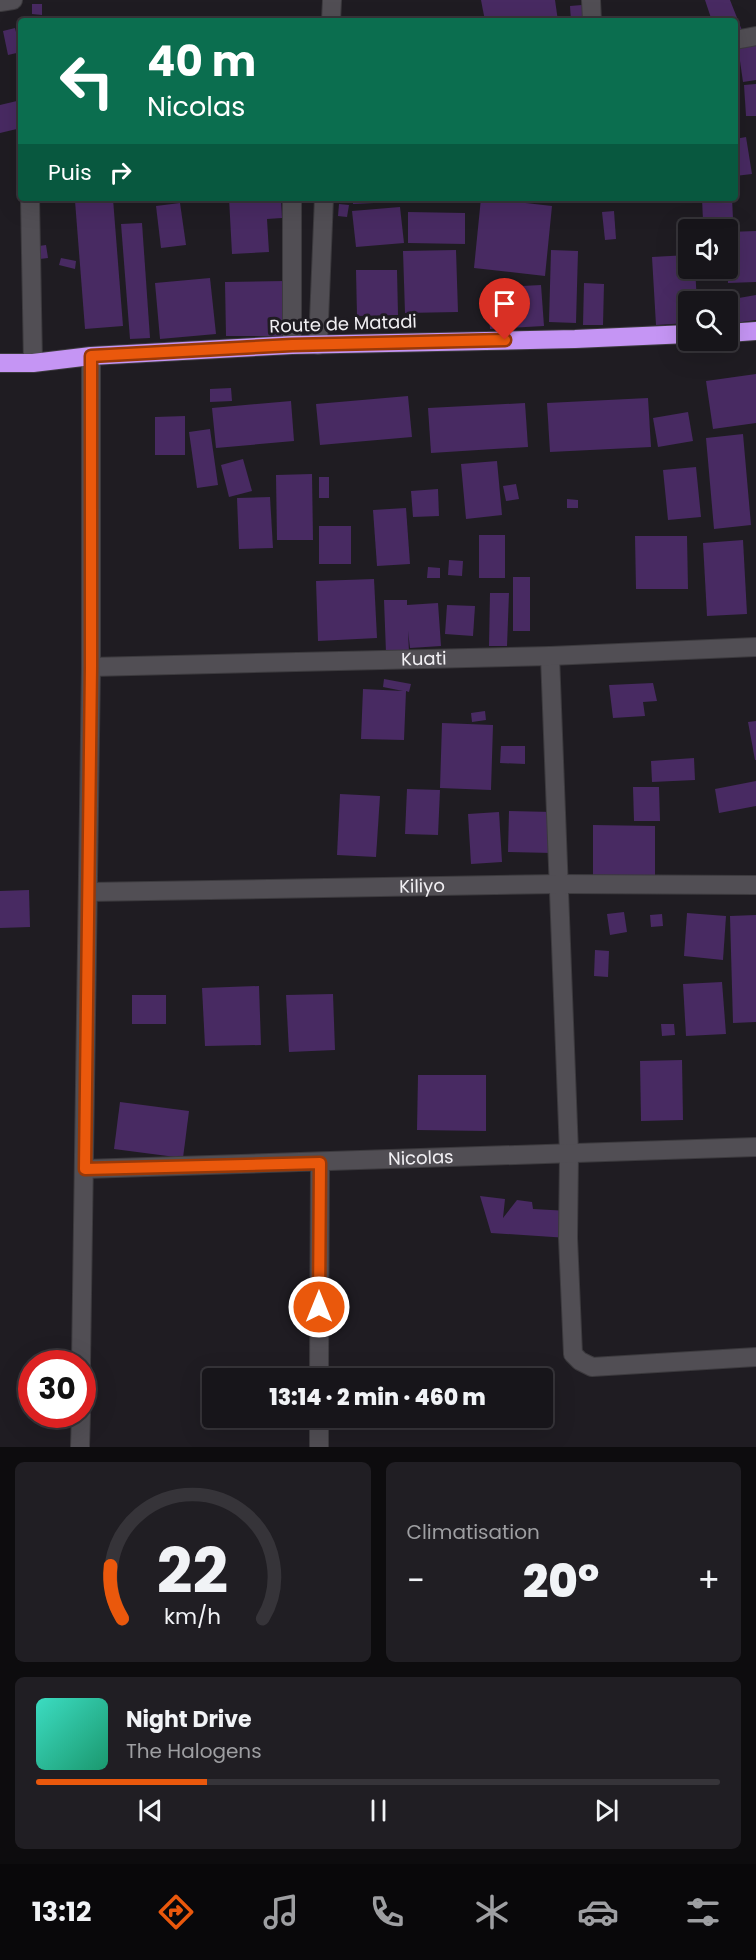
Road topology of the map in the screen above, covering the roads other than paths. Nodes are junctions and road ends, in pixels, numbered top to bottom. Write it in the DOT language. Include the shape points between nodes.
graph roads {
  1 [pos="13,0"];
  2 [pos="332,0"];
  3 [pos="591,0"];
  4 [pos="0,2"];
  5 [pos="331,18"];
  6 [pos="592,18"];
  7 [pos="756,36"];
  8 [pos="738,39"];
  9 [pos="30,201"];
  10 [pos="292,201"];
  11 [pos="324,201"];
  12 [pos="756,331"];
  13 [pos="738,332"];
  14 [pos="678,334"];
  15 [pos="292,345"];
  16 [pos="318,345"];
  17 [pos="91,356"];
  18 [pos="0,363"];
  19 [pos="33,363"];
  20 [pos="756,647"];
  21 [pos="549,656"];
  22 [pos="91,667"];
  23 [pos="558,884"];
  24 [pos="756,885"];
  25 [pos="88,892"];
  26 [pos="756,1147"];
  27 [pos="569,1153"];
  28 [pos="320,1163"];
  29 [pos="85,1169"];
  30 [pos="81,1350"];
  31 [pos="756,1357"];
  32 [pos="319,1368"];
  33 [pos="81,1428"];
  34 [pos="319,1428"];
  35 [pos="80,1447"];
  36 [pos="319,1447"];
  1 -- 4 [label="street"];
  2 -- 5 [label="street"];
  3 -- 6 [label="street"];
  7 -- 8 [label="street"];
  9 -- 19 [label="street"];
  10 -- 15 [label="street"];
  11 -- 16 [label="street"];
  12 -- 13 [label="highway"];
  14 -- 16 [label="highway, Route de Matadi"];
  15 -- 16 [label="highway, Route de Matadi"];
  15 -- 17 [label="highway, Route de Matadi"];
  17 -- 19 [label="highway, Route de Matadi"];
  17 -- 22 [label="street"];
  18 -- 19 [label="highway, Route de Matadi"];
  20 -- 21 [label="street, Kuati"];
  21 -- 22 [label="street, Kuati"];
  21 -- 23 [label="street"];
  22 -- 25 [label="street"];
  23 -- 24 [label="street, Kiliyo"];
  23 -- 25 [label="street, Kiliyo"];
  23 -- 27 [label="street"];
  25 -- 29 [label="street"];
  26 -- 27 [label="street, Nicolas"];
  27 -- 28 [label="street, Nicolas"];
  27 -- 31 [label="street" via="573,1354 592,1367"];
  28 -- 29 [label="street, Nicolas"];
  28 -- 32 [label="street"];
  29 -- 30 [label="street"];
  33 -- 35 [label="street"];
  34 -- 36 [label="street"];
}
